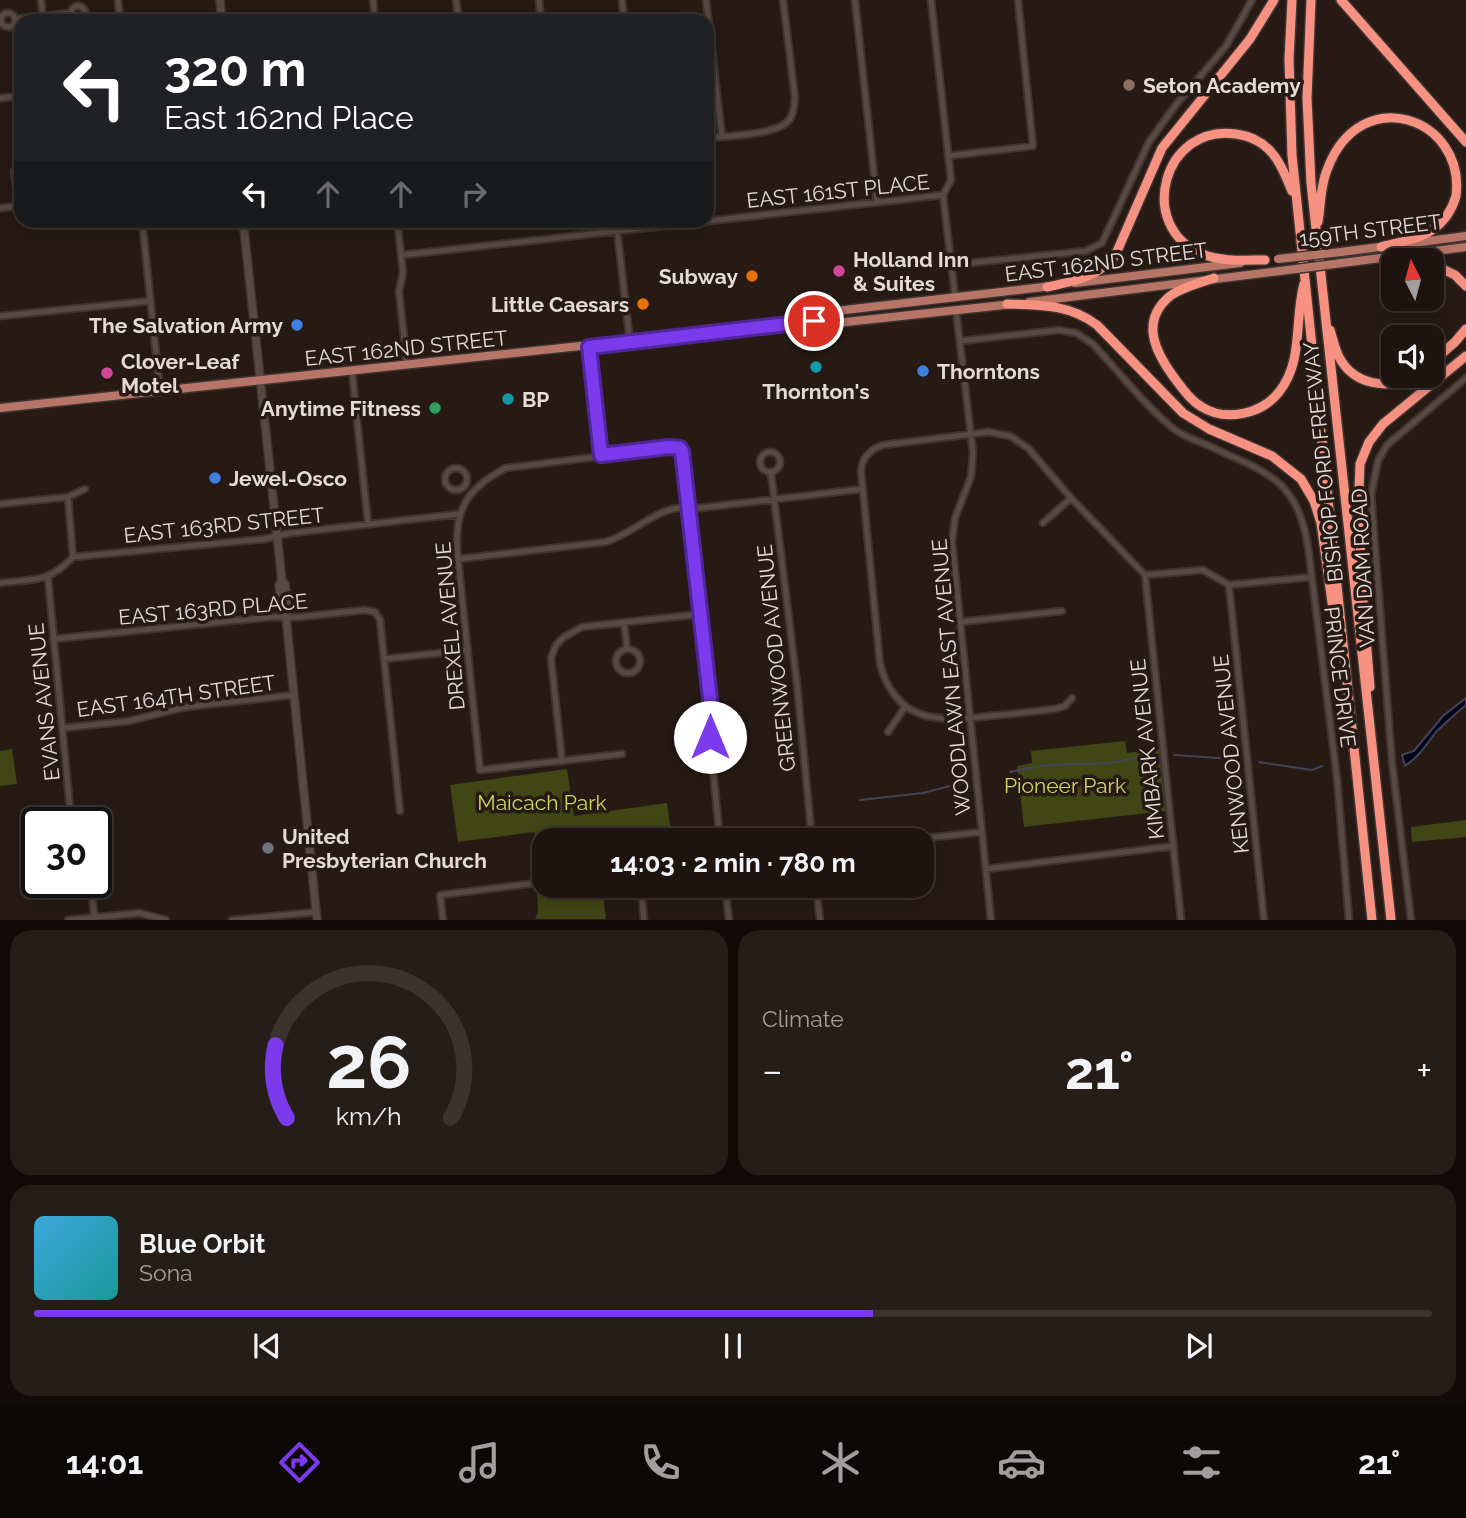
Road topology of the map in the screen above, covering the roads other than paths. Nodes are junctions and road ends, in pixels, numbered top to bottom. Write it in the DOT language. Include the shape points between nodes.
graph roads {
  1 [pos="783,0"];
  2 [pos="855,0"];
  3 [pos="931,0"];
  4 [pos="1018,0"];
  5 [pos="1252,0"];
  6 [pos="1274,0"];
  7 [pos="1292,0"];
  8 [pos="1311,0"];
  9 [pos="1341,0"];
  10 [pos="71,13"];
  11 [pos="66,14"];
  12 [pos="714,68"];
  13 [pos="722,136"];
  14 [pos="714,137"];
  15 [pos="1466,142"];
  16 [pos="948,156"];
  17 [pos="943,195"];
  18 [pos="1296,200"];
  19 [pos="877,202"];
  20 [pos="714,221"];
  21 [pos="143,228"];
  22 [pos="244,228"];
  23 [pos="398,228"];
  24 [pos="617,228"];
  25 [pos="652,228"];
  26 [pos="617,232"];
  27 [pos="1466,236"];
  28 [pos="1316,238"];
  29 [pos="1381,247"];
  30 [pos="1466,247"];
  31 [pos="1444,250"];
  32 [pos="402,256"];
  33 [pos="1381,258"];
  34 [pos="1278,259"];
  35 [pos="1265,260"];
  36 [pos="951,265"];
  37 [pos="1444,270"];
  38 [pos="1280,271"];
  39 [pos="1214,278"];
  40 [pos="1305,279"];
  41 [pos="1466,286"];
  42 [pos="1047,287"];
  43 [pos="955,296"];
  44 [pos="150,302"];
  45 [pos="1007,304"];
  46 [pos="1323,305"];
  47 [pos="956,310"];
  48 [pos="0,316"];
  49 [pos="814,321"];
  50 [pos="1466,329"];
  51 [pos="960,341"];
  52 [pos="630,342"];
  53 [pos="589,347"];
  54 [pos="1444,352"];
  55 [pos="1466,356"];
  56 [pos="407,365"];
  57 [pos="352,371"];
  58 [pos="1466,378"];
  59 [pos="260,380"];
  60 [pos="1381,384"];
  61 [pos="160,391"];
  62 [pos="0,408"];
  63 [pos="972,434"];
  64 [pos="601,455"];
  65 [pos="771,473"];
  66 [pos="464,487"];
  67 [pos="85,489"];
  68 [pos="862,489"];
  69 [pos="472,492"];
  70 [pos="68,497"];
  71 [pos="1071,498"];
  72 [pos="774,499"];
  73 [pos="0,504"];
  74 [pos="689,508"];
  75 [pos="459,514"];
  76 [pos="1043,523"];
  77 [pos="368,524"];
  78 [pos="277,536"];
  79 [pos="73,557"];
  80 [pos="458,559"];
  81 [pos="1144,575"];
  82 [pos="48,578"];
  83 [pos="1312,578"];
  84 [pos="0,583"];
  85 [pos="1229,585"];
  86 [pos="1062,611"];
  87 [pos="701,614"];
  88 [pos="286,617"];
  89 [pos="960,622"];
  90 [pos="624,623"];
  91 [pos="53,639"];
  92 [pos="627,649"];
  93 [pos="467,650"];
  94 [pos="384,659"];
  95 [pos="1348,689"];
  96 [pos="294,695"];
  97 [pos="1072,698"];
  98 [pos="905,707"];
  99 [pos="970,718"];
  100 [pos="1369,721"];
  101 [pos="63,729"];
  102 [pos="888,732"];
  103 [pos="622,754"];
  104 [pos="562,761"];
  105 [pos="70,807"];
  106 [pos="400,811"];
  107 [pos="719,828"];
  108 [pos="811,828"];
  109 [pos="982,832"];
  110 [pos="934,837"];
  111 [pos="1174,846"];
  112 [pos="986,869"];
  113 [pos="532,884"];
  114 [pos="92,898"];
  115 [pos="641,898"];
  116 [pos="726,898"];
  117 [pos="818,898"];
  118 [pos="317,916"];
  119 [pos="94,918"];
  120 [pos="68,919"];
  121 [pos="166,919"];
  122 [pos="232,919"];
  123 [pos="443,919"];
  124 [pos="644,919"];
  125 [pos="729,919"];
  126 [pos="820,919"];
  127 [pos="991,919"];
  128 [pos="1181,919"];
  129 [pos="1265,919"];
  130 [pos="1349,919"];
  131 [pos="1372,919"];
  132 [pos="1391,919"];
  133 [pos="1411,919"];
  1 -- 13 [label="street" via="794,109 779,129"];
  2 -- 19 [label="street"];
  3 -- 16 [label="street"];
  4 -- 16 [label="street, EAST 161ST PLACE" via="1033,146"];
  5 -- 36 [label="street" via="1226,46 1149,142 1102,243 1086,251"];
  6 -- 42 [label="highway" via="1250,39 1162,148 1115,256 1094,274"];
  7 -- 18 [label="highway, BISHOP FORD FREEWAY" via="1289,99"];
  8 -- 28 [label="highway, BISHOP FORD FREEWAY" via="1307,98"];
  9 -- 15 [label="highway"];
  10 -- 11 [label="street"];
  12 -- 13 [label="street"];
  13 -- 14 [label="street"];
  16 -- 17 [label="street" via="951,180"];
  17 -- 19 [label="street, EAST 161ST PLACE"];
  17 -- 36 [label="street"];
  18 -- 35 [label="highway" via="1271,151 1242,135 1220,133 1200,139 1181,152 1170,168 1164,192 1166,212 1181,239 1199,252 1221,259"];
  18 -- 40 [label="highway, BISHOP FORD FREEWAY"];
  19 -- 20 [label="street, EAST 161ST PLACE"];
  21 -- 44 [label="street"];
  22 -- 59 [label="street"];
  23 -- 32 [label="street"];
  24 -- 26 [label="street"];
  25 -- 26 [label="street, EAST 161ST PLACE"];
  26 -- 32 [label="street, EAST 161ST PLACE"];
  26 -- 52 [label="street"];
  27 -- 29 [label="main road, 159TH STREET"];
  28 -- 29 [label="highway" via="1320,192 1338,148 1364,124 1403,117 1423,123 1443,138 1455,159 1458,190 1451,211 1431,231"];
  28 -- 46 [label="highway, BISHOP FORD FREEWAY"];
  29 -- 34 [label="main road, 159TH STREET, bridge"];
  30 -- 31 [label="main road, 159TH STREET"];
  32 -- 56 [label="street" via="399,292"];
  33 -- 38 [label="main road, 159TH STREET, bridge"];
  34 -- 35 [label="main road, EAST 162ND STREET"];
  35 -- 42 [label="main road, EAST 162ND STREET"];
  36 -- 43 [label="street"];
  37 -- 41 [label="highway"];
  38 -- 39 [label="main road, EAST 162ND STREET"];
  39 -- 40 [label="highway" via="1169,297 1158,311 1153,334 1158,354 1186,394 1204,409 1224,415 1258,409 1287,380 1296,352"];
  39 -- 45 [label="main road, EAST 162ND STREET"];
  40 -- 95 [label="highway, BISHOP FORD FREEWAY"];
  42 -- 43 [label="main road, EAST 162ND STREET"];
  43 -- 47 [label="main road"];
  43 -- 49 [label="main road, EAST 162ND STREET" via="827,312"];
  44 -- 48 [label="street"];
  44 -- 61 [label="street"];
  45 -- 47 [label="main road, EAST 162ND STREET"];
  45 -- 95 [label="highway" via="1063,307 1090,320 1183,413 1272,456 1301,479 1321,523"];
  46 -- 60 [label="highway" via="1338,354 1354,374"];
  46 -- 100 [label="highway, BISHOP FORD FREEWAY"];
  47 -- 49 [label="main road, EAST 162ND STREET" via="827,324"];
  47 -- 51 [label="street, WOODLAWN EAST AVENUE"];
  49 -- 52 [label="main road, EAST 162ND STREET"];
  50 -- 54 [label="highway"];
  51 -- 63 [label="street, WOODLAWN EAST AVENUE"];
  51 -- 83 [label="street, PRINCE DRIVE" via="1052,330 1082,336 1178,432 1258,467 1287,490 1302,519"];
  52 -- 53 [label="main road, EAST 162ND STREET"];
  53 -- 56 [label="main road, EAST 162ND STREET"];
  53 -- 64 [label="street"];
  55 -- 100 [label="highway" via="1383,424 1360,464"];
  56 -- 57 [label="main road, EAST 162ND STREET"];
  57 -- 59 [label="main road, EAST 162ND STREET"];
  57 -- 77 [label="street"];
  58 -- 133 [label="street, VAN DAM ROAD" via="1387,445 1372,483 1392,762"];
  59 -- 61 [label="main road, EAST 162ND STREET"];
  59 -- 78 [label="street"];
  61 -- 62 [label="main road, EAST 162ND STREET"];
  63 -- 68 [label="street" via="883,445 861,465"];
  63 -- 71 [label="street" via="1000,432 1018,440"];
  63 -- 89 [label="street, WOODLAWN EAST AVENUE" via="971,477 951,542"];
  64 -- 69 [label="street" via="506,468"];
  64 -- 74 [label="street" via="680,448"];
  65 -- 65 [label="street, GREENWOOD AVENUE" via="780,467 780,460 770,452 763,454 760,463"];
  65 -- 72 [label="street, GREENWOOD AVENUE"];
  66 -- 66 [label="street" via="466,473 449,470 444,480 447,487"];
  66 -- 69 [label="street"];
  67 -- 70 [label="street"];
  68 -- 72 [label="street"];
  68 -- 98 [label="street" via="880,664"];
  69 -- 75 [label="street, DREXEL AVENUE"];
  70 -- 73 [label="street"];
  70 -- 79 [label="street"];
  71 -- 76 [label="street"];
  71 -- 81 [label="street"];
  72 -- 74 [label="street"];
  72 -- 108 [label="street, GREENWOOD AVENUE"];
  74 -- 80 [label="street" via="659,514 605,542"];
  74 -- 87 [label="street"];
  75 -- 77 [label="street, EAST 163RD STREET"];
  75 -- 80 [label="street, DREXEL AVENUE"];
  77 -- 78 [label="street, EAST 163RD STREET"];
  78 -- 79 [label="street, EAST 163RD STREET"];
  78 -- 88 [label="street"];
  79 -- 82 [label="street"];
  80 -- 93 [label="street, DREXEL AVENUE"];
  81 -- 85 [label="street" via="1203,570"];
  81 -- 111 [label="street, KIMBARK AVENUE"];
  82 -- 84 [label="street"];
  82 -- 91 [label="street, EVANS AVENUE"];
  83 -- 85 [label="street"];
  83 -- 130 [label="street, PRINCE DRIVE"];
  85 -- 129 [label="street, KENWOOD AVENUE"];
  86 -- 89 [label="street"];
  87 -- 90 [label="street"];
  87 -- 107 [label="street"];
  88 -- 91 [label="street, EAST 163RD PLACE"];
  88 -- 94 [label="street, EAST 163RD PLACE" via="375,612"];
  88 -- 96 [label="street"];
  89 -- 99 [label="street, WOODLAWN EAST AVENUE"];
  90 -- 92 [label="street"];
  90 -- 104 [label="street" via="575,629 561,640 551,658"];
  91 -- 101 [label="street, EVANS AVENUE"];
  92 -- 92 [label="street" via="620,652 617,663 630,673 640,662 638,654"];
  93 -- 94 [label="street"];
  93 -- 104 [label="street, DREXEL AVENUE" via="480,770"];
  94 -- 106 [label="street"];
  95 -- 131 [label="highway, BISHOP FORD FREEWAY"];
  96 -- 101 [label="street, EAST 164TH STREET" via="186,707 129,721"];
  96 -- 118 [label="street"];
  97 -- 99 [label="street" via="1054,709"];
  98 -- 99 [label="street" via="932,718"];
  98 -- 102 [label="street"];
  99 -- 109 [label="street, WOODLAWN EAST AVENUE"];
  100 -- 132 [label="highway, BISHOP FORD FREEWAY"];
  101 -- 105 [label="street, EVANS AVENUE"];
  103 -- 104 [label="street"];
  109 -- 110 [label="street"];
  109 -- 112 [label="street, WOODLAWN EAST AVENUE"];
  111 -- 112 [label="street"];
  111 -- 128 [label="street, KIMBARK AVENUE"];
  112 -- 127 [label="street, WOODLAWN EAST AVENUE"];
  113 -- 123 [label="street" via="440,895"];
  114 -- 119 [label="street"];
  115 -- 124 [label="street"];
  116 -- 125 [label="street"];
  117 -- 126 [label="street"];
  118 -- 122 [label="street"];
  119 -- 120 [label="street"];
  119 -- 121 [label="street" via="140,913"];
}
